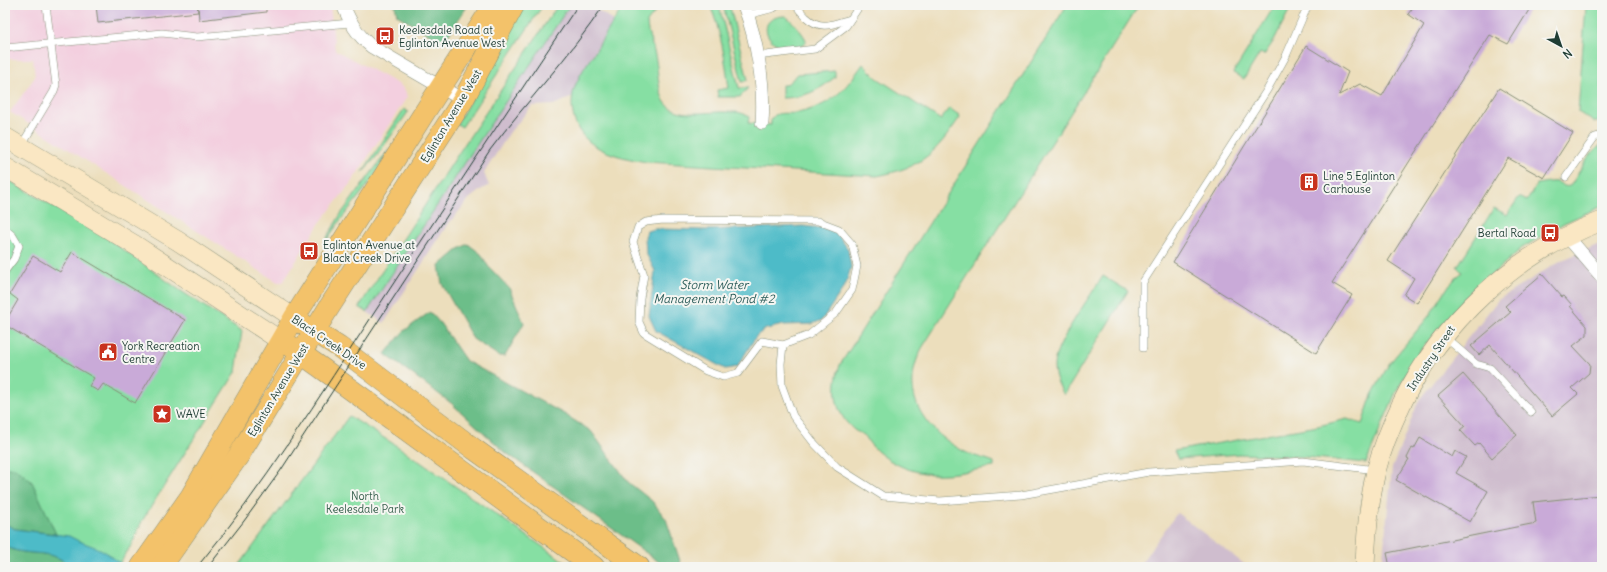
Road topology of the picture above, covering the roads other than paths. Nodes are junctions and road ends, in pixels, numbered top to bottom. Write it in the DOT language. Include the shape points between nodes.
graph roads {
  1 [pos="46,5"];
  2 [pos="343,5"];
  3 [pos="494,5"];
  4 [pos="514,5"];
  5 [pos="778,5"];
  6 [pos="796,5"];
  7 [pos="860,5"];
  8 [pos="1308,5"];
  9 [pos="746,10"];
  10 [pos="850,19"];
  11 [pos="350,23"];
  12 [pos="51,43"];
  13 [pos="5,48"];
  14 [pos="757,56"];
  15 [pos="441,87"];
  16 [pos="463,100"];
  17 [pos="762,122"];
  18 [pos="1602,135"];
  19 [pos="13,141"];
  20 [pos="5,168"];
  21 [pos="1566,177"];
  22 [pos="1602,221"];
  23 [pos="5,229"];
  24 [pos="1567,236"];
  25 [pos="5,271"];
  26 [pos="1602,278"];
  27 [pos="294,318"];
  28 [pos="314,331"];
  29 [pos="1444,336"];
  30 [pos="282,340"];
  31 [pos="783,345"];
  32 [pos="1142,348"];
  33 [pos="300,354"];
  34 [pos="1531,412"];
  35 [pos="1376,470"];
  36 [pos="155,562"];
  37 [pos="594,567"];
  38 [pos="639,567"];
  39 [pos="1365,567"];
  1 -- 12 [label="lane"];
  2 -- 11 [label="street"];
  3 -- 15 [label="main road, Eglinton Avenue West"];
  4 -- 16 [label="main road, Eglinton Avenue West"];
  5 -- 9 [label="lane" via="774,8"];
  6 -- 10 [label="lane" via="812,23 824,27"];
  7 -- 10 [label="lane"];
  8 -- 32 [label="lane" via="1286,56 1267,90 1143,282"];
  9 -- 14 [label="street"];
  10 -- 14 [label="lane" via="846,26 815,49"];
  11 -- 12 [label="lane" via="197,38 162,33"];
  11 -- 15 [label="street" via="363,40"];
  12 -- 13 [label="lane"];
  12 -- 19 [label="lane" via="56,85 54,91"];
  14 -- 17 [label="street" via="763,105"];
  15 -- 16 [label="street"];
  15 -- 27 [label="main road, Eglinton Avenue West"];
  16 -- 28 [label="main road, Eglinton Avenue West"];
  18 -- 21 [label="lane" via="1595,137"];
  19 -- 27 [label="main road, Black Creek Drive" via="178,241"];
  20 -- 30 [label="main road" via="135,245"];
  22 -- 24 [label="main road, Industry Street"];
  23 -- 25 [label="lane" via="13,236 18,246 14,259"];
  24 -- 26 [label="street"];
  24 -- 29 [label="main road, Industry Street" via="1518,265 1468,308"];
  27 -- 28 [label="main road, Black Creek Drive"];
  27 -- 30 [label="main road, Eglinton Avenue West"];
  28 -- 33 [label="main road, Eglinton Avenue West"];
  28 -- 38 [label="main road, Black Creek Drive"];
  29 -- 34 [label="lane" via="1476,364 1490,368"];
  29 -- 35 [label="main road, Industry Street" via="1403,401"];
  30 -- 33 [label="main road"];
  30 -- 36 [label="main road, Eglinton Avenue West"];
  31 -- 31 [label="lane" via="808,335 836,313 852,290 858,266 852,244 838,229 818,221 663,220 646,222 638,227 633,242 644,275 639,322 644,333 706,371 723,378 738,373 762,341"];
  31 -- 35 [label="lane" via="782,386 793,416 837,467 883,496 940,502 1021,495 1149,472 1303,461"];
  33 -- 36 [label="main road, Eglinton Avenue West" via="239,455"];
  33 -- 37 [label="main road"];
  35 -- 39 [label="main road, Industry Street" via="1367,528"];
}
